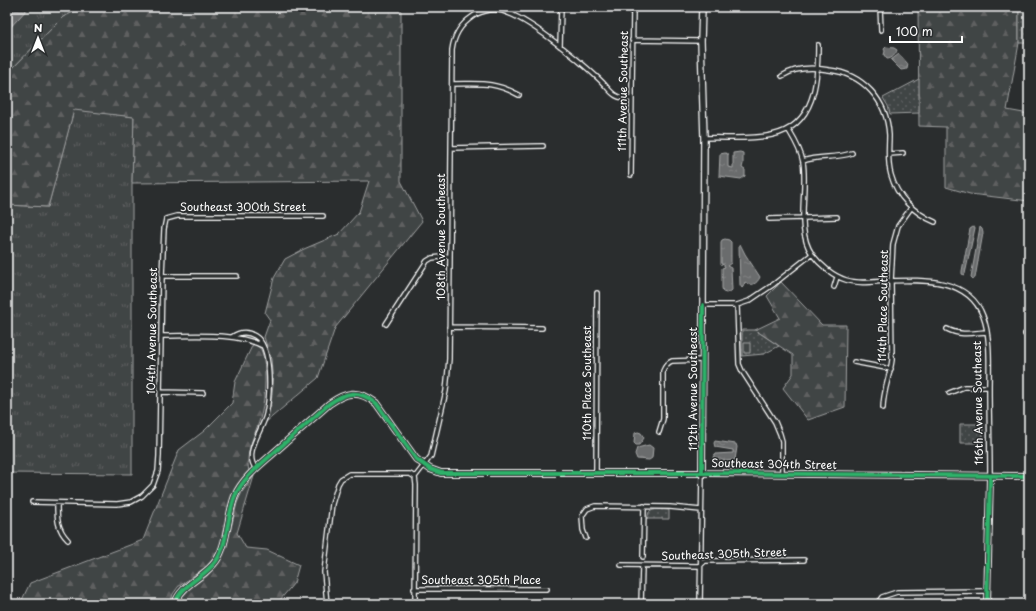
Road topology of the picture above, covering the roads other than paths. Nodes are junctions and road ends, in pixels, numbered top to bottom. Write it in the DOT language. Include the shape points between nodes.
graph roads {
  1 [pos="561,7"];
  2 [pos="633,7"];
  3 [pos="702,7"];
  4 [pos="880,7"];
  5 [pos="496,8"];
  6 [pos="881,30"];
  7 [pos="632,40"];
  8 [pos="701,41"];
  9 [pos="818,45"];
  10 [pos="560,46"];
  11 [pos="818,68"];
  12 [pos="782,76"];
  13 [pos="452,84"];
  14 [pos="519,95"];
  15 [pos="631,100"];
  16 [pos="788,129"];
  17 [pos="704,138"];
  18 [pos="543,146"];
  19 [pos="451,148"];
  20 [pos="852,153"];
  21 [pos="889,154"];
  22 [pos="903,154"];
  23 [pos="803,161"];
  24 [pos="631,175"];
  25 [pos="911,208"];
  26 [pos="324,216"];
  27 [pos="837,217"];
  28 [pos="769,218"];
  29 [pos="803,218"];
  30 [pos="165,220"];
  31 [pos="935,222"];
  32 [pos="812,254"];
  33 [pos="450,256"];
  34 [pos="162,276"];
  35 [pos="237,276"];
  36 [pos="837,277"];
  37 [pos="891,281"];
  38 [pos="834,287"];
  39 [pos="597,293"];
  40 [pos="737,304"];
  41 [pos="703,305"];
  42 [pos="386,324"];
  43 [pos="449,326"];
  44 [pos="542,328"];
  45 [pos="947,330"];
  46 [pos="986,332"];
  47 [pos="161,336"];
  48 [pos="232,337"];
  49 [pos="263,346"];
  50 [pos="702,360"];
  51 [pos="854,362"];
  52 [pos="891,369"];
  53 [pos="989,387"];
  54 [pos="160,392"];
  55 [pos="203,393"];
  56 [pos="949,393"];
  57 [pos="883,408"];
  58 [pos="659,432"];
  59 [pos="424,465"];
  60 [pos="256,469"];
  61 [pos="596,473"];
  62 [pos="702,473"];
  63 [pos="782,474"];
  64 [pos="990,476"];
  65 [pos="1029,476"];
  66 [pos="415,477"];
  67 [pos="32,502"];
  68 [pos="57,503"];
  69 [pos="644,506"];
  70 [pos="701,510"];
  71 [pos="586,538"];
  72 [pos="68,540"];
  73 [pos="643,557"];
  74 [pos="804,560"];
  75 [pos="621,565"];
  76 [pos="642,566"];
  77 [pos="700,566"];
  78 [pos="414,589"];
  79 [pos="547,589"];
  80 [pos="987,591"];
  81 [pos="174,604"];
  82 [pos="327,604"];
  83 [pos="414,604"];
  84 [pos="641,604"];
  85 [pos="700,604"];
  86 [pos="877,604"];
  87 [pos="987,604"];
  1 -- 10 [label="street"];
  2 -- 7 [label="street, 111th Avenue Southeast"];
  3 -- 8 [label="street, 112th Avenue Southeast"];
  4 -- 6 [label="street"];
  5 -- 10 [label="street" via="520,18"];
  5 -- 13 [label="street, 108th Avenue Southeast" via="476,14 461,27 454,40"];
  7 -- 8 [label="street"];
  7 -- 15 [label="street, 111th Avenue Southeast"];
  8 -- 17 [label="street, 112th Avenue Southeast"];
  9 -- 11 [label="street"];
  10 -- 15 [label="street" via="600,79 617,97"];
  11 -- 12 [label="street" via="790,71"];
  11 -- 16 [label="street" via="810,105 801,118"];
  11 -- 21 [label="street" via="849,75 861,81 873,92 887,120"];
  13 -- 14 [label="street" via="489,83"];
  13 -- 19 [label="street, 108th Avenue Southeast"];
  15 -- 24 [label="street, 111th Avenue Southeast"];
  16 -- 17 [label="street" via="765,137"];
  16 -- 23 [label="street"];
  17 -- 41 [label="street, 112th Avenue Southeast"];
  18 -- 19 [label="street"];
  19 -- 33 [label="street, 108th Avenue Southeast"];
  20 -- 23 [label="street"];
  21 -- 22 [label="street"];
  21 -- 25 [label="street" via="889,167 894,184"];
  23 -- 29 [label="street"];
  25 -- 31 [label="street"];
  25 -- 37 [label="street, 114th Place Southeast" via="900,222 895,235"];
  26 -- 30 [label="street, Southeast 300th Street" via="177,216"];
  27 -- 29 [label="street"];
  28 -- 29 [label="street"];
  29 -- 32 [label="street"];
  30 -- 34 [label="street, 104th Avenue Southeast"];
  32 -- 36 [label="street"];
  32 -- 40 [label="street" via="757,296"];
  33 -- 42 [label="street" via="427,261"];
  33 -- 43 [label="street, 108th Avenue Southeast"];
  34 -- 35 [label="street"];
  34 -- 47 [label="street, 104th Avenue Southeast"];
  36 -- 37 [label="street" via="859,282"];
  36 -- 38 [label="street"];
  37 -- 46 [label="street, 116th Avenue Southeast" via="940,282 959,289 974,300 983,316"];
  37 -- 52 [label="street, 114th Place Southeast"];
  39 -- 61 [label="street, 110th Place Southeast"];
  40 -- 41 [label="street"];
  40 -- 63 [label="street" via="739,364 780,434"];
  41 -- 50 [label="street, 112th Avenue Southeast"];
  43 -- 44 [label="street"];
  43 -- 59 [label="street, 108th Avenue Southeast" via="446,390 431,456"];
  45 -- 46 [label="street" via="961,334"];
  46 -- 53 [label="street, 116th Avenue Southeast"];
  47 -- 48 [label="street"];
  47 -- 54 [label="street, 104th Avenue Southeast"];
  48 -- 49 [label="street"];
  48 -- 49 [label="street" via="242,333 253,335"];
  49 -- 60 [label="street" via="267,360 268,396 266,416 252,450 252,465"];
  50 -- 58 [label="street" via="667,363 663,371 663,419"];
  50 -- 62 [label="street, 112th Avenue Southeast"];
  51 -- 52 [label="street"];
  52 -- 57 [label="street, 114th Place Southeast"];
  53 -- 56 [label="street" via="964,387"];
  53 -- 64 [label="street, 116th Avenue Southeast"];
  54 -- 55 [label="street"];
  54 -- 68 [label="street, 104th Avenue Southeast" via="158,471 152,485 142,496 122,504"];
  59 -- 60 [label="street" via="416,459 376,403 368,397 353,394 339,397 328,404"];
  59 -- 61 [label="street, Southeast 304th Street" via="446,473"];
  59 -- 66 [label="street"];
  60 -- 81 [label="street" via="236,496 217,560 179,594"];
  61 -- 62 [label="street, Southeast 304th Street"];
  62 -- 63 [label="street, Southeast 304th Street"];
  62 -- 70 [label="street, 112th Avenue Southeast"];
  63 -- 64 [label="street, Southeast 304th Street"];
  64 -- 65 [label="street, Southeast 304th Street"];
  64 -- 80 [label="street, 116th Avenue Southeast"];
  66 -- 78 [label="street"];
  66 -- 82 [label="street" via="410,474 349,474 341,479 332,504 324,572"];
  67 -- 68 [label="street"];
  68 -- 72 [label="street" via="58,524"];
  69 -- 70 [label="street"];
  69 -- 71 [label="street" via="595,506 587,509 582,520"];
  69 -- 73 [label="street"];
  70 -- 77 [label="street, 112th Avenue Southeast"];
  74 -- 77 [label="street, Southeast 305th Street" via="705,561"];
  75 -- 76 [label="street, Southeast 305th Street"];
  76 -- 77 [label="street, Southeast 305th Street"];
  76 -- 84 [label="street"];
  77 -- 85 [label="street, 112th Avenue Southeast"];
  78 -- 79 [label="street, Southeast 305th Place"];
  78 -- 83 [label="street"];
  80 -- 86 [label="street" via="897,592 882,598"];
  80 -- 87 [label="street, 116th Avenue Southeast"];
}
